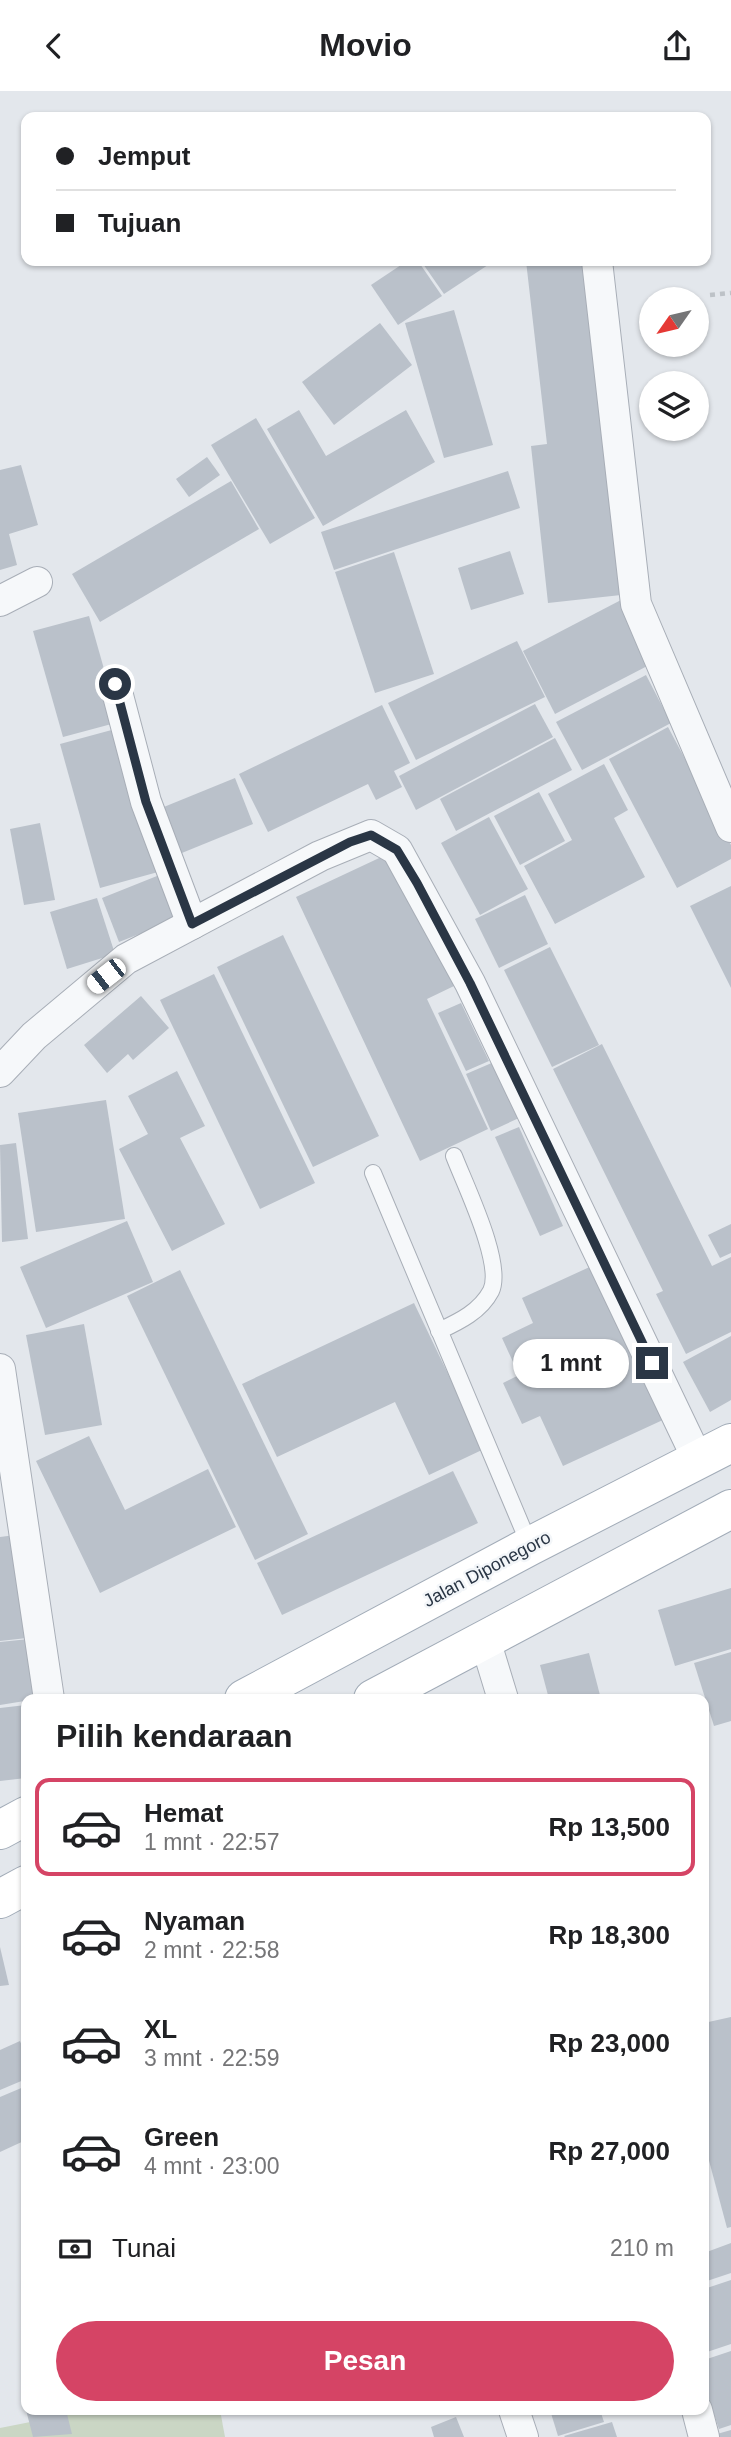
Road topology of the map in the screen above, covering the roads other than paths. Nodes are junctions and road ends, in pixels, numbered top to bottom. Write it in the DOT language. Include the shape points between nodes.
graph roads {
  1 [pos="598,266"];
  2 [pos="37,582"];
  3 [pos="0,601"];
  4 [pos="115,684"];
  5 [pos="731,827"];
  6 [pos="192,924"];
  7 [pos="34,1036"];
  8 [pos="0,1040"];
  9 [pos="0,1072"];
  10 [pos="454,1156"];
  11 [pos="373,1173"];
  12 [pos="439,1331"];
  13 [pos="0,1369"];
  14 [pos="715,1452"];
  15 [pos="731,1509"];
  16 [pos="530,1546"];
  17 [pos="485,1640"];
  18 [pos="48,1694"];
  19 [pos="253,1694"];
  20 [pos="382,1694"];
  21 [pos="501,1694"];
  22 [pos="21,1819"];
  23 [pos="0,1830"];
  24 [pos="21,1888"];
  25 [pos="0,1899"];
  26 [pos="516,2415"];
  27 [pos="698,2415"];
  28 [pos="523,2437"];
  29 [pos="704,2437"];
  1 -- 5 [label="street" via="636,604"];
  2 -- 3 [label="street"];
  4 -- 6 [label="street" via="146,802"];
  6 -- 7 [label="street" via="126,959"];
  6 -- 14 [label="street" via="350,842 371,835 397,850"];
  7 -- 8 [label="street"];
  7 -- 9 [label="street"];
  10 -- 12 [label="lane" via="485,1238 493,1267 492,1290 465,1318"];
  11 -- 12 [label="lane"];
  12 -- 16 [label="lane"];
  13 -- 18 [label="street"];
  14 -- 16 [label="main road, Jalan Diponegoro"];
  15 -- 17 [label="main road"];
  16 -- 19 [label="main road, Jalan Diponegoro"];
  17 -- 20 [label="main road"];
  17 -- 21 [label="street"];
  22 -- 23 [label="main road"];
  24 -- 25 [label="main road"];
  26 -- 28 [label="street"];
  27 -- 29 [label="street"];
}
